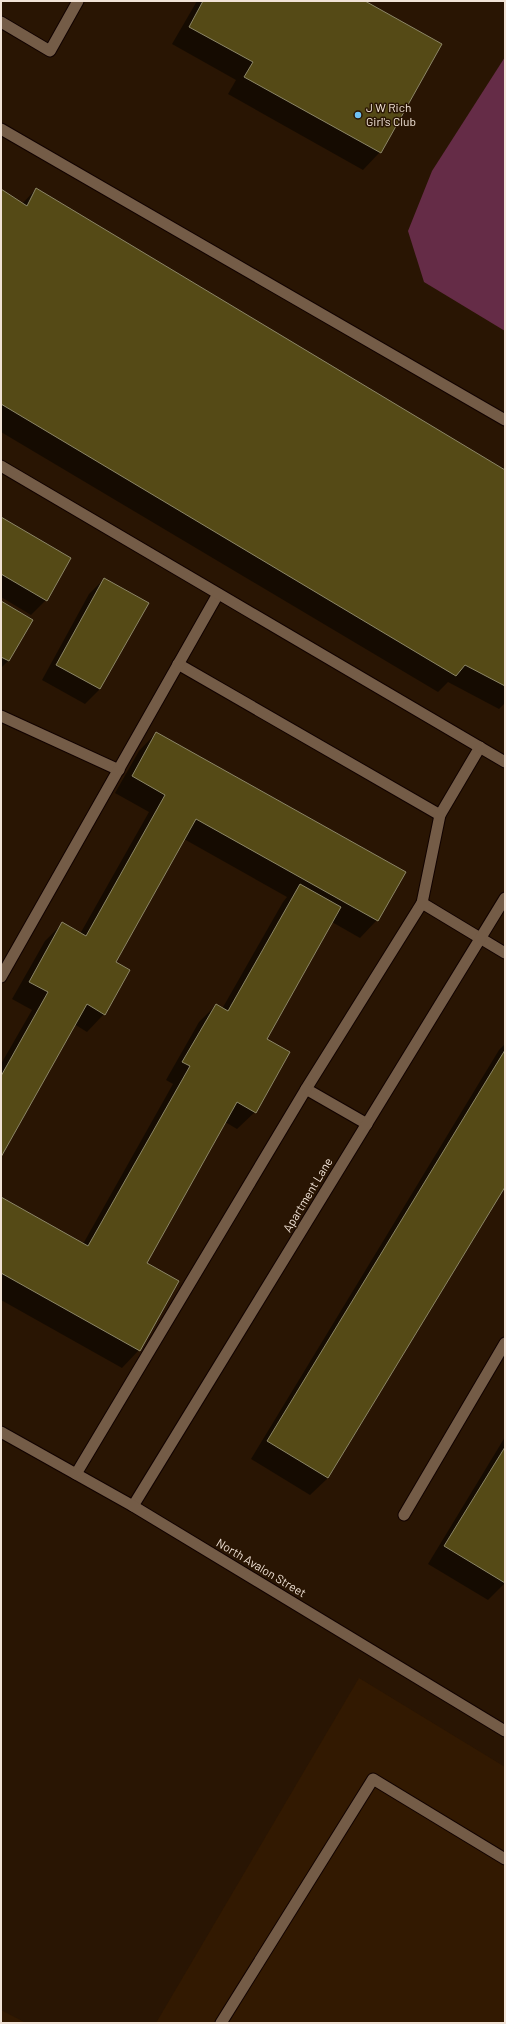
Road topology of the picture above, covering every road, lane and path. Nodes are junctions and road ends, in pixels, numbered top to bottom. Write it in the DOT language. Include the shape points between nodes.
graph roads {
  1 [pos="78,1"];
  2 [pos="1,22"];
  3 [pos="1,129"];
  4 [pos="505,420"];
  5 [pos="1,466"];
  6 [pos="218,594"];
  7 [pos="178,664"];
  8 [pos="1,716"];
  9 [pos="480,747"];
  10 [pos="505,762"];
  11 [pos="119,770"];
  12 [pos="440,815"];
  13 [pos="505,898"];
  14 [pos="422,903"];
  15 [pos="480,938"];
  16 [pos="505,953"];
  17 [pos="1,977"];
  18 [pos="306,1089"];
  19 [pos="367,1124"];
  20 [pos="505,1344"];
  21 [pos="1,1432"];
  22 [pos="76,1474"];
  23 [pos="133,1506"];
  24 [pos="404,1515"];
  25 [pos="505,1731"];
  26 [pos="505,1859"];
  27 [pos="221,2023"];
  1 -- 2 [label="street" via="50,51"];
  3 -- 4 [label="street"];
  5 -- 6 [label="street"];
  6 -- 7 [label="street"];
  6 -- 9 [label="street"];
  7 -- 11 [label="street"];
  7 -- 12 [label="street"];
  8 -- 11 [label="street"];
  9 -- 10 [label="street"];
  9 -- 12 [label="street"];
  11 -- 17 [label="street"];
  12 -- 14 [label="street"];
  13 -- 15 [label="street, Apartment Lane"];
  14 -- 15 [label="street"];
  14 -- 18 [label="street"];
  15 -- 16 [label="street"];
  15 -- 19 [label="street, Apartment Lane"];
  18 -- 19 [label="street"];
  18 -- 22 [label="street"];
  19 -- 23 [label="street, Apartment Lane"];
  20 -- 24 [label="street"];
  21 -- 22 [label="street, North Avalon Street"];
  22 -- 23 [label="street, North Avalon Street"];
  23 -- 25 [label="street, North Avalon Street"];
  26 -- 27 [label="street" via="372,1779"];
}
